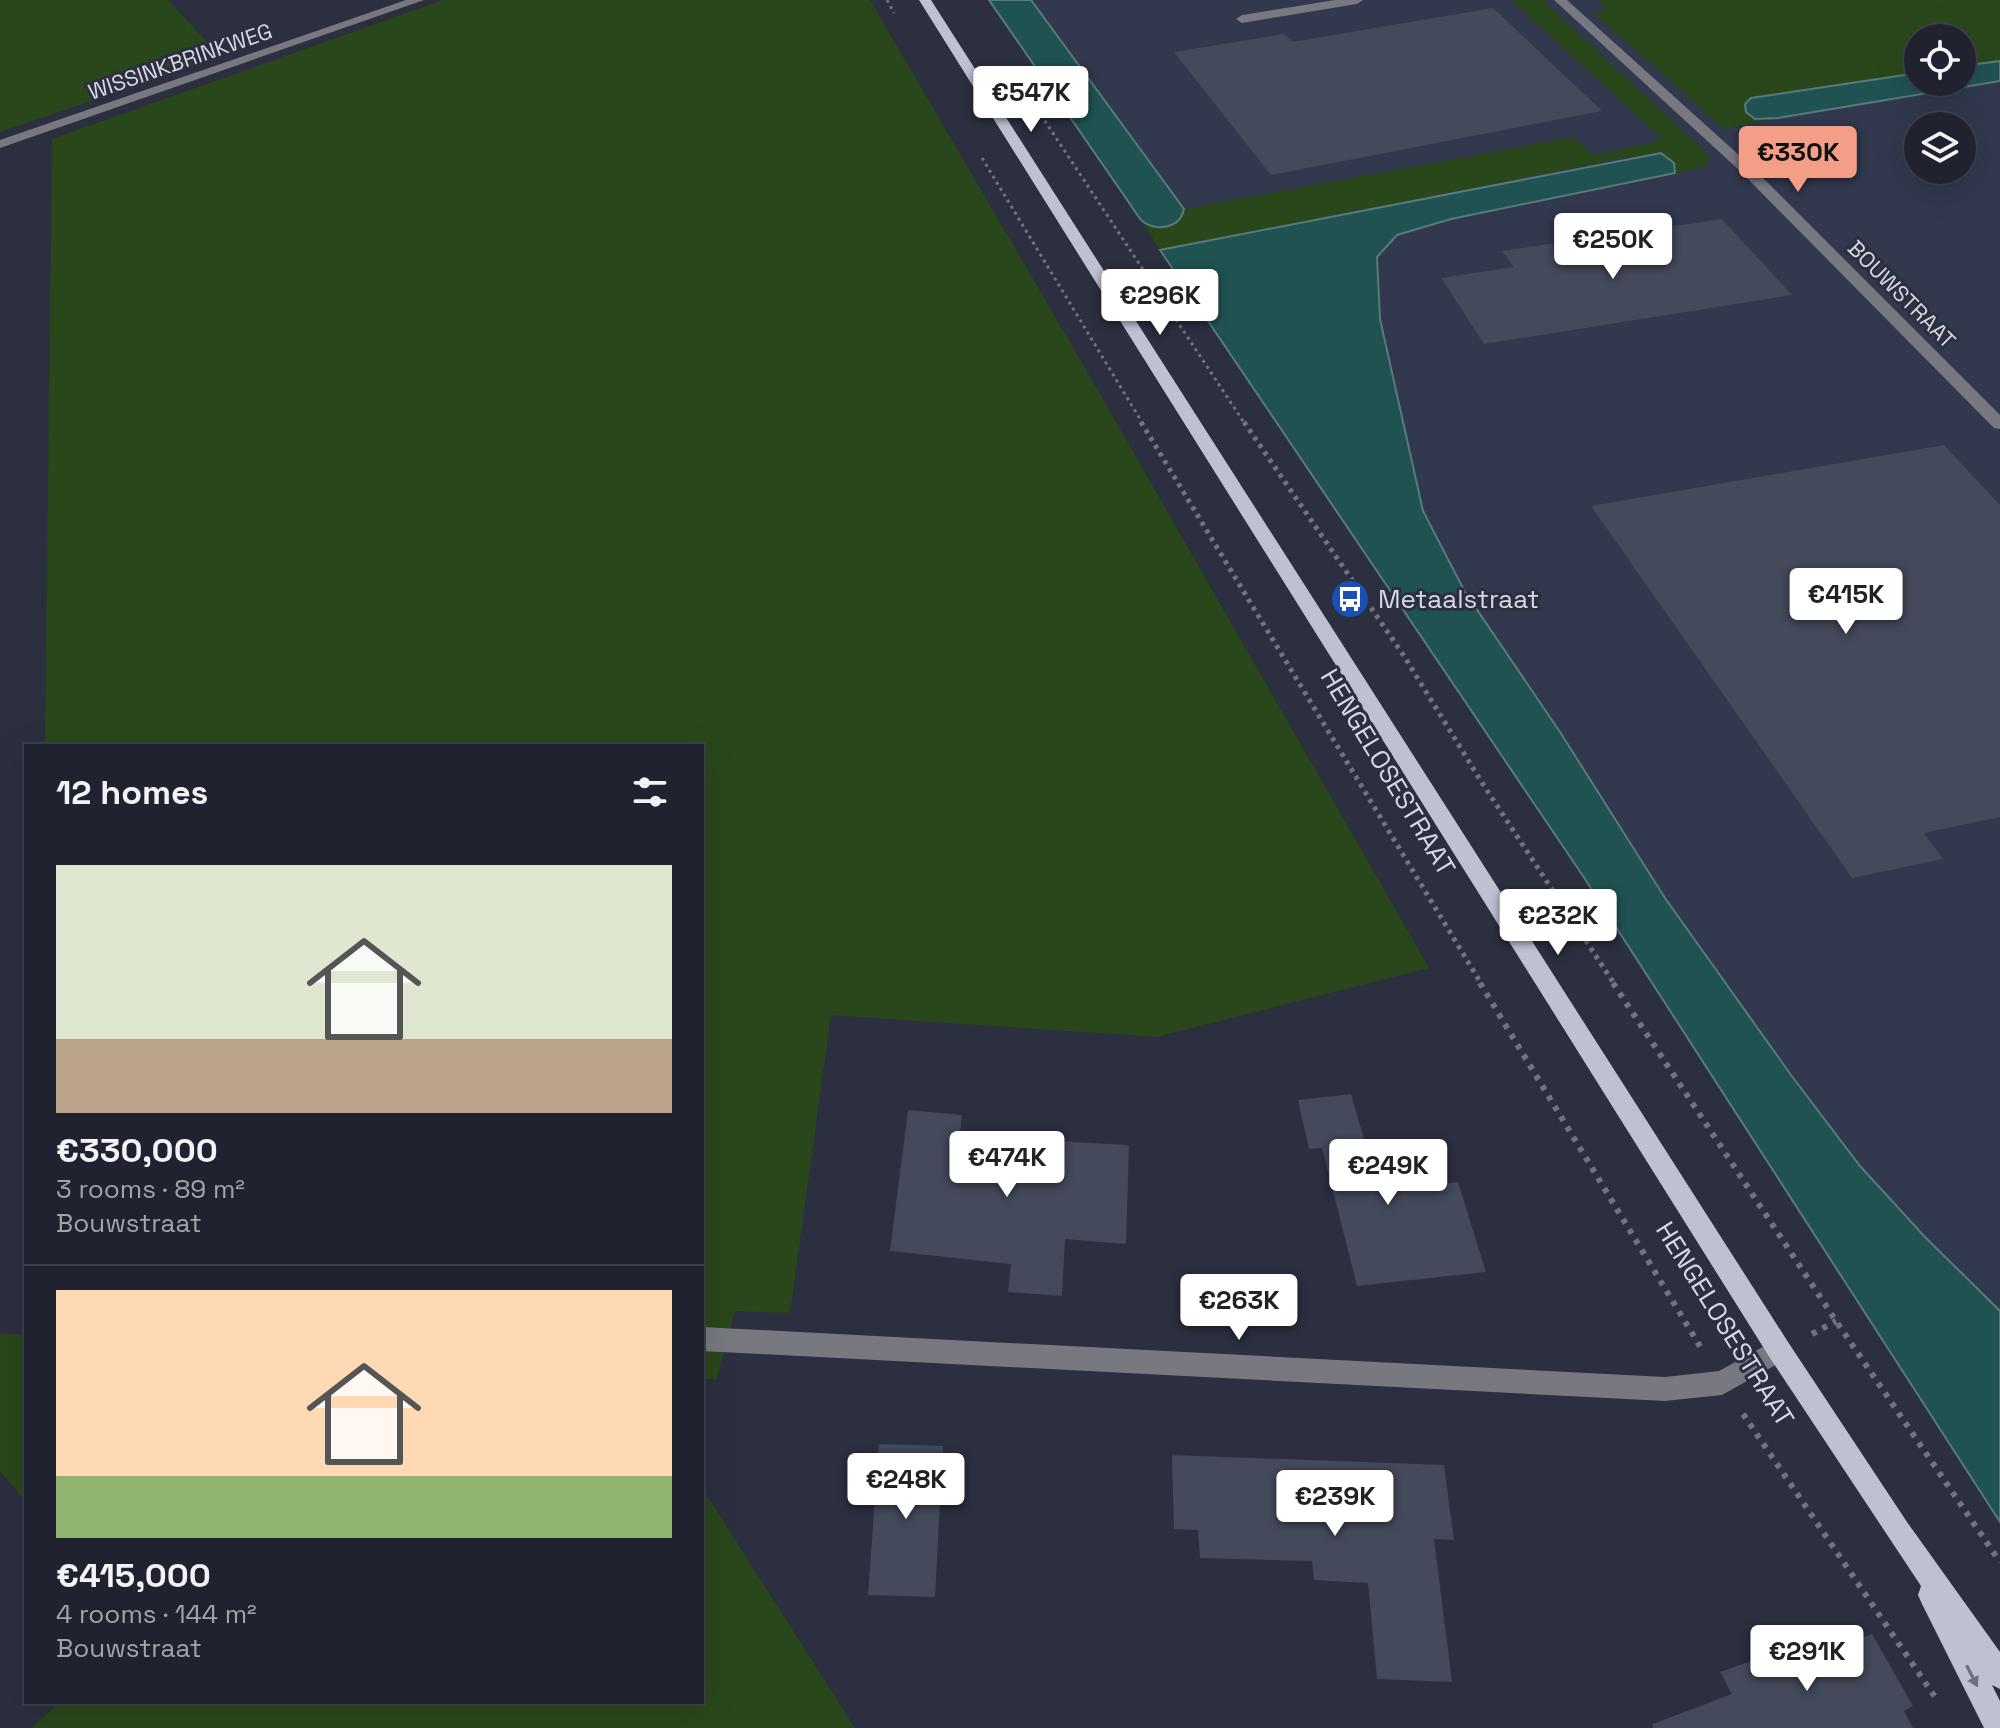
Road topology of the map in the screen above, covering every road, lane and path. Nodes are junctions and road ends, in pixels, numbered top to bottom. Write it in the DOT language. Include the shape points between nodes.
graph roads {
  1 [pos="418,0"];
  2 [pos="887,0"];
  3 [pos="925,0"];
  4 [pos="1357,0"];
  5 [pos="1560,0"];
  6 [pos="895,14"];
  7 [pos="1242,19"];
  8 [pos="1034,105"];
  9 [pos="0,144"];
  10 [pos="978,151"];
  11 [pos="2000,424"];
  12 [pos="704,1339"];
  13 [pos="1779,1350"];
  14 [pos="1722,1383"];
  15 [pos="1898,1531"];
  16 [pos="2000,1562"];
  17 [pos="2000,1675"];
  18 [pos="1940,1704"];
  19 [pos="1999,1728"];
  1 -- 9 [label="street, WISSINKBRINKWEG"];
  2 -- 6 [label="path"];
  3 -- 13 [label="main road, HENGELOSESTRAAT"];
  4 -- 7 [label="street"];
  5 -- 11 [label="street, BOUWSTRAAT" via="1745,168"];
  8 -- 16 [label="path"];
  10 -- 14 [label="path, HENGELOSESTRAAT"];
  12 -- 14 [label="street" via="1665,1389"];
  13 -- 14 [label="street"];
  13 -- 15 [label="main road, HENGELOSESTRAAT"];
  14 -- 18 [label="path, HENGELOSESTRAAT"];
  15 -- 17 [label="main road, HENGELOSESTRAAT"];
  15 -- 19 [label="main road, HENGELOSESTRAAT, one-way"];
}
